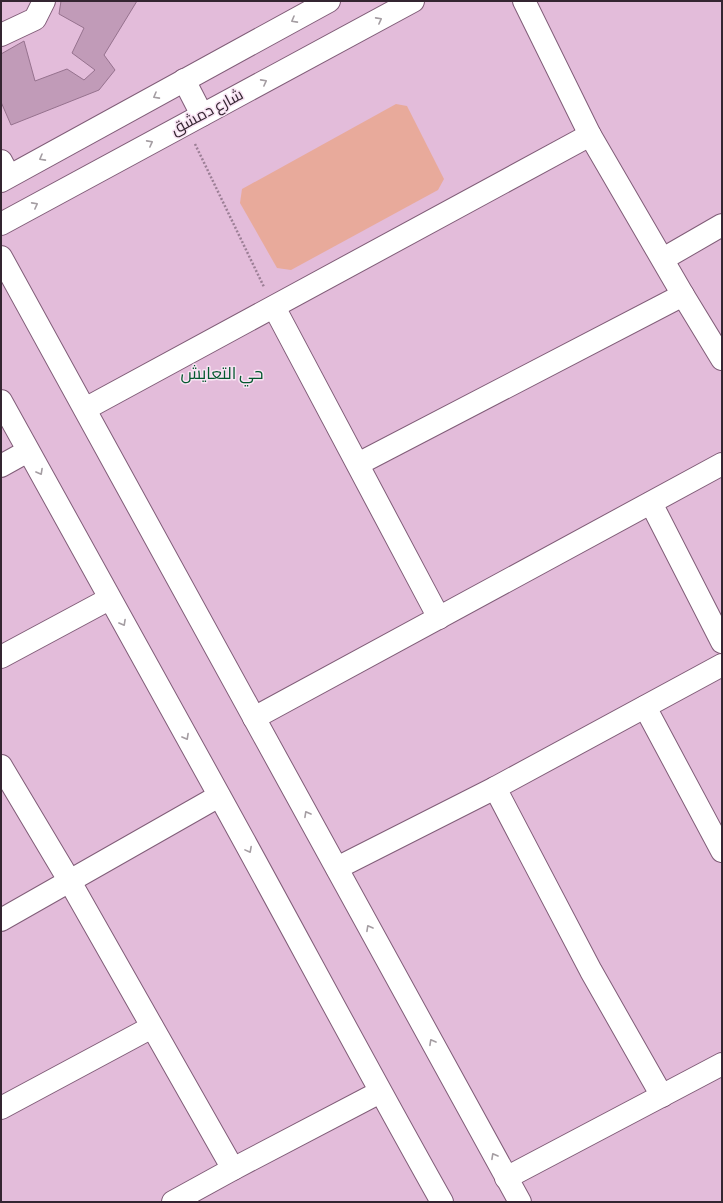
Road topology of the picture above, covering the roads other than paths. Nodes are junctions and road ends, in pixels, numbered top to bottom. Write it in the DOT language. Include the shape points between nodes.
graph roads {
  1 [pos="44,1"];
  2 [pos="414,1"];
  3 [pos="524,1"];
  4 [pos="322,2"];
  5 [pos="1,35"];
  6 [pos="184,80"];
  7 [pos="194,120"];
  8 [pos="590,135"];
  9 [pos="4,173"];
  10 [pos="1,224"];
  11 [pos="722,225"];
  12 [pos="1,257"];
  13 [pos="663,259"];
  14 [pos="683,295"];
  15 [pos="274,307"];
  16 [pos="722,359"];
  17 [pos="1,401"];
  18 [pos="85,409"];
  19 [pos="28,451"];
  20 [pos="358,464"];
  21 [pos="722,464"];
  22 [pos="1,466"];
  23 [pos="651,503"];
  24 [pos="109,599"];
  25 [pos="439,618"];
  26 [pos="722,642"];
  27 [pos="1,657"];
  28 [pos="722,665"];
  29 [pos="644,707"];
  30 [pos="254,718"];
  31 [pos="1,766"];
  32 [pos="495,788"];
  33 [pos="219,796"];
  34 [pos="722,851"];
  35 [pos="337,868"];
  36 [pos="69,880"];
  37 [pos="1,920"];
  38 [pos="152,1027"];
  39 [pos="722,1064"];
  40 [pos="380,1092"];
  41 [pos="662,1096"];
  42 [pos="1,1108"];
  43 [pos="233,1169"];
  44 [pos="506,1178"];
  45 [pos="173,1202"];
  46 [pos="442,1202"];
  47 [pos="520,1202"];
  1 -- 5 [label="street" via="35,18"];
  7 -- 2 [label="street, شارع دمشق, one-way"];
  3 -- 8 [label="street"];
  4 -- 6 [label="street, one-way"];
  6 -- 7 [label="street"];
  6 -- 9 [label="street, one-way"];
  10 -- 7 [label="street, شارع دمشق, one-way"];
  8 -- 13 [label="street"];
  8 -- 15 [label="street"];
  11 -- 13 [label="street"];
  12 -- 18 [label="street"];
  13 -- 14 [label="street"];
  14 -- 16 [label="street"];
  14 -- 20 [label="street"];
  15 -- 18 [label="street"];
  15 -- 20 [label="street"];
  17 -- 19 [label="street"];
  18 -- 30 [label="street"];
  19 -- 22 [label="street"];
  19 -- 24 [label="street, one-way"];
  20 -- 25 [label="street"];
  21 -- 23 [label="street"];
  23 -- 25 [label="street"];
  23 -- 26 [label="street"];
  24 -- 27 [label="street"];
  24 -- 33 [label="street, one-way"];
  25 -- 30 [label="street"];
  28 -- 29 [label="street"];
  29 -- 32 [label="street"];
  29 -- 34 [label="street"];
  35 -- 30 [label="street, one-way"];
  31 -- 36 [label="street"];
  32 -- 35 [label="street"];
  32 -- 41 [label="street" via="591,971"];
  33 -- 36 [label="street"];
  33 -- 40 [label="street, one-way"];
  44 -- 35 [label="street, one-way"];
  36 -- 37 [label="street"];
  36 -- 38 [label="street"];
  38 -- 42 [label="street"];
  38 -- 43 [label="street"];
  39 -- 41 [label="street"];
  40 -- 43 [label="street"];
  40 -- 46 [label="street"];
  41 -- 44 [label="street"];
  43 -- 45 [label="street"];
  44 -- 47 [label="street"];
}
